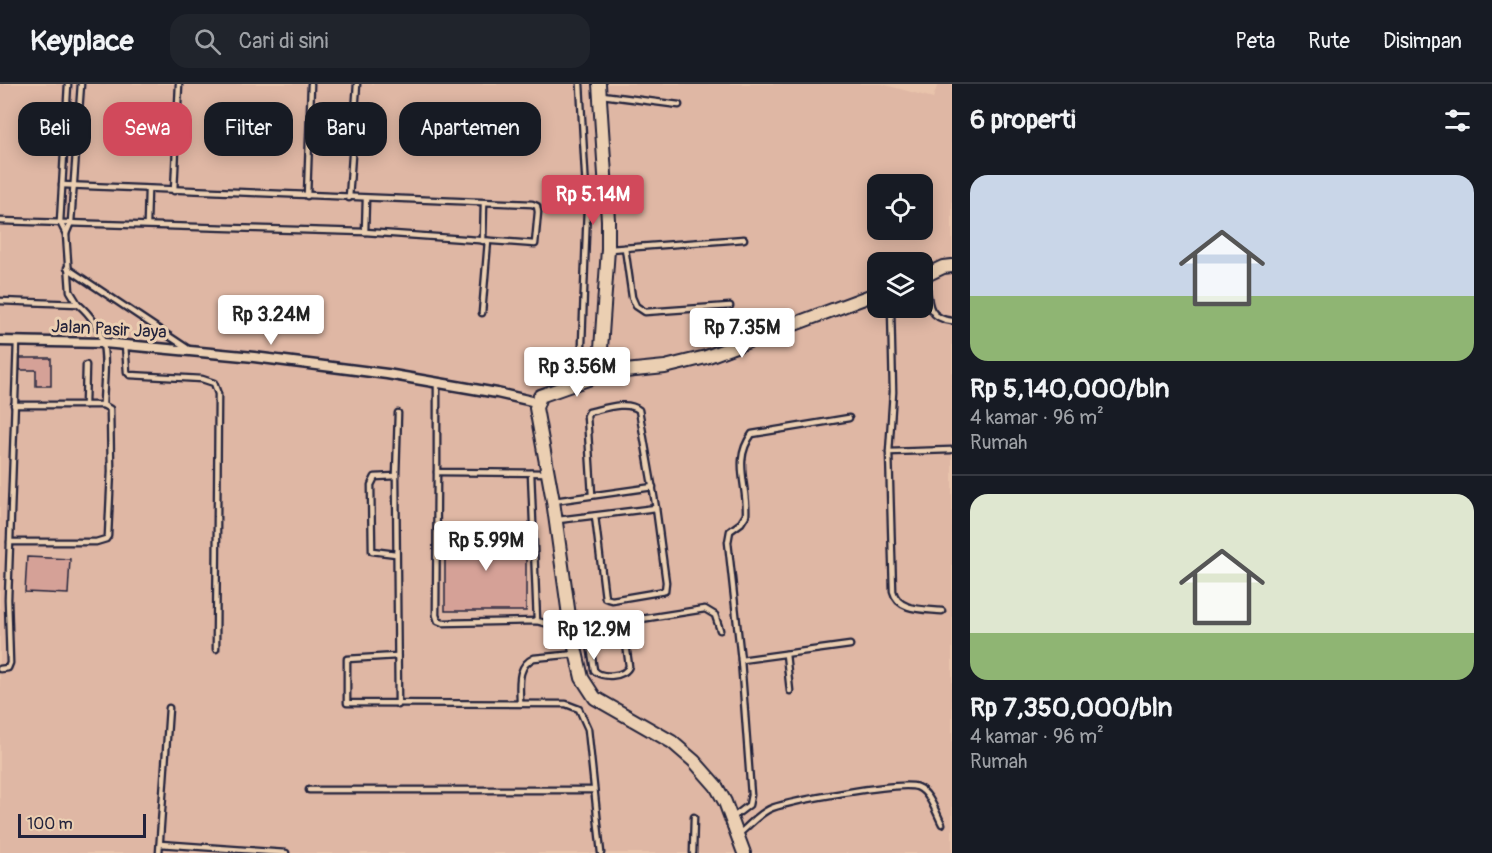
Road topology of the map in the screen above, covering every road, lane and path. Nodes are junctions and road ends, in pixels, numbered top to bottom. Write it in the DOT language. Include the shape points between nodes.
graph roads {
  1 [pos="68,84"];
  2 [pos="81,84"];
  3 [pos="179,84"];
  4 [pos="311,84"];
  5 [pos="357,84"];
  6 [pos="580,84"];
  7 [pos="600,89"];
  8 [pos="679,105"];
  9 [pos="62,185"];
  10 [pos="74,186"];
  11 [pos="148,190"];
  12 [pos="174,191"];
  13 [pos="307,196"];
  14 [pos="350,198"];
  15 [pos="366,199"];
  16 [pos="484,203"];
  17 [pos="0,221"];
  18 [pos="60,222"];
  19 [pos="71,222"];
  20 [pos="147,224"];
  21 [pos="365,231"];
  22 [pos="66,234"];
  23 [pos="744,239"];
  24 [pos="485,241"];
  25 [pos="625,248"];
  26 [pos="608,249"];
  27 [pos="952,266"];
  28 [pos="67,268"];
  29 [pos="933,272"];
  30 [pos="867,297"];
  31 [pos="0,301"];
  32 [pos="78,304"];
  33 [pos="730,306"];
  34 [pos="482,313"];
  35 [pos="933,313"];
  36 [pos="891,318"];
  37 [pos="952,321"];
  38 [pos="0,341"];
  39 [pos="17,341"];
  40 [pos="104,343"];
  41 [pos="125,345"];
  42 [pos="191,351"];
  43 [pos="86,365"];
  44 [pos="595,374"];
  45 [pos="578,381"];
  46 [pos="437,384"];
  47 [pos="537,402"];
  48 [pos="14,405"];
  49 [pos="85,405"];
  50 [pos="103,405"];
  51 [pos="398,413"];
  52 [pos="849,418"];
  53 [pos="951,450"];
  54 [pos="889,452"];
  55 [pos="437,472"];
  56 [pos="531,473"];
  57 [pos="549,473"];
  58 [pos="396,476"];
  59 [pos="653,487"];
  60 [pos="592,495"];
  61 [pos="553,501"];
  62 [pos="656,508"];
  63 [pos="595,516"];
  64 [pos="556,520"];
  65 [pos="10,542"];
  66 [pos="396,554"];
  67 [pos="942,611"];
  68 [pos="537,621"];
  69 [pos="623,622"];
  70 [pos="587,627"];
  71 [pos="570,630"];
  72 [pos="720,630"];
  73 [pos="850,645"];
  74 [pos="216,649"];
  75 [pos="578,654"];
  76 [pos="786,654"];
  77 [pos="397,656"];
  78 [pos="741,660"];
  79 [pos="0,669"];
  80 [pos="790,691"];
  81 [pos="520,703"];
  82 [pos="398,705"];
  83 [pos="169,708"];
  84 [pos="309,790"];
  85 [pos="594,790"];
  86 [pos="694,816"];
  87 [pos="732,818"];
  88 [pos="942,824"];
  89 [pos="738,835"];
  90 [pos="160,844"];
  91 [pos="159,853"];
  92 [pos="286,853"];
  93 [pos="601,853"];
  94 [pos="693,853"];
  95 [pos="744,853"];
  1 -- 9 [label="lane"];
  2 -- 10 [label="lane"];
  3 -- 12 [label="lane"];
  4 -- 13 [label="lane"];
  5 -- 14 [label="lane"];
  6 -- 45 [label="lane" via="587,218"];
  7 -- 8 [label="lane"];
  7 -- 26 [label="street"];
  9 -- 10 [label="lane"];
  9 -- 18 [label="lane"];
  10 -- 11 [label="lane"];
  10 -- 19 [label="lane"];
  11 -- 12 [label="lane"];
  11 -- 20 [label="lane"];
  12 -- 13 [label="lane"];
  13 -- 14 [label="lane"];
  14 -- 15 [label="lane"];
  15 -- 16 [label="lane"];
  15 -- 21 [label="lane"];
  16 -- 24 [label="lane"];
  16 -- 24 [label="lane" via="532,204 538,209 535,244"];
  17 -- 18 [label="lane"];
  18 -- 19 [label="lane"];
  18 -- 22 [label="lane"];
  19 -- 20 [label="lane"];
  19 -- 22 [label="lane"];
  20 -- 21 [label="lane"];
  21 -- 24 [label="lane"];
  22 -- 28 [label="lane"];
  23 -- 25 [label="lane"];
  24 -- 34 [label="lane"];
  25 -- 26 [label="lane"];
  25 -- 33 [label="lane" via="632,297 645,312"];
  26 -- 44 [label="street" via="600,363"];
  27 -- 29 [label="street"];
  28 -- 32 [label="lane" via="70,291"];
  28 -- 42 [label="lane"];
  30 -- 44 [label="street" via="706,357 665,367"];
  31 -- 32 [label="lane"];
  32 -- 40 [label="lane" via="94,321"];
  35 -- 37 [label="lane" via="941,320"];
  36 -- 54 [label="lane"];
  38 -- 39 [label="street, Jalan Pasir Jaya"];
  39 -- 40 [label="street, Jalan Pasir Jaya"];
  39 -- 48 [label="lane"];
  40 -- 41 [label="street, Jalan Pasir Jaya"];
  40 -- 50 [label="lane"];
  41 -- 42 [label="street, Jalan Pasir Jaya"];
  41 -- 74 [label="lane" via="130,375 202,379 216,387"];
  42 -- 46 [label="street, Jalan Pasir Jaya" via="387,374"];
  43 -- 49 [label="lane"];
  44 -- 45 [label="street"];
  45 -- 47 [label="street" via="540,396"];
  46 -- 47 [label="street, Jalan Pasir Jaya"];
  46 -- 55 [label="lane"];
  47 -- 57 [label="street" via="536,420"];
  48 -- 49 [label="lane"];
  48 -- 65 [label="lane"];
  49 -- 50 [label="lane"];
  50 -- 65 [label="lane" via="110,409 106,539"];
  51 -- 58 [label="lane"];
  52 -- 78 [label="lane" via="752,434 744,445 741,457 746,515 730,531 728,542"];
  53 -- 54 [label="lane"];
  54 -- 67 [label="lane" via="894,596 906,607"];
  55 -- 56 [label="lane"];
  55 -- 68 [label="lane" via="438,621"];
  56 -- 57 [label="lane"];
  56 -- 68 [label="lane"];
  57 -- 61 [label="street"];
  58 -- 66 [label="lane"];
  58 -- 66 [label="lane" via="375,477 371,496 372,551"];
  59 -- 60 [label="lane"];
  59 -- 60 [label="lane" via="639,410 628,405 589,412 587,416"];
  59 -- 62 [label="lane"];
  60 -- 61 [label="lane"];
  61 -- 64 [label="street"];
  62 -- 63 [label="lane"];
  62 -- 63 [label="lane" via="666,589 612,600 605,598"];
  63 -- 64 [label="lane"];
  64 -- 71 [label="street"];
  65 -- 79 [label="lane" via="10,663 8,668"];
  66 -- 77 [label="lane"];
  68 -- 71 [label="lane"];
  69 -- 70 [label="lane"];
  69 -- 70 [label="lane" via="629,666 624,673 596,674"];
  69 -- 72 [label="lane" via="705,609 716,615"];
  70 -- 71 [label="lane"];
  71 -- 75 [label="street"];
  73 -- 76 [label="lane"];
  75 -- 81 [label="lane" via="528,661 520,673"];
  75 -- 87 [label="street" via="582,678 595,698 672,742 694,761 716,786"];
  76 -- 78 [label="lane"];
  76 -- 80 [label="lane"];
  77 -- 82 [label="lane"];
  77 -- 82 [label="lane" via="348,658 347,702"];
  78 -- 87 [label="lane" via="751,800"];
  81 -- 82 [label="lane"];
  81 -- 85 [label="lane" via="568,705 580,711 588,729"];
  83 -- 90 [label="lane"];
  84 -- 85 [label="lane"];
  85 -- 93 [label="lane"];
  86 -- 94 [label="lane"];
  87 -- 89 [label="street"];
  88 -- 89 [label="lane" via="925,793 917,787 901,785 772,808"];
  89 -- 95 [label="street"];
  90 -- 91 [label="lane"];
  90 -- 92 [label="lane"];
}
